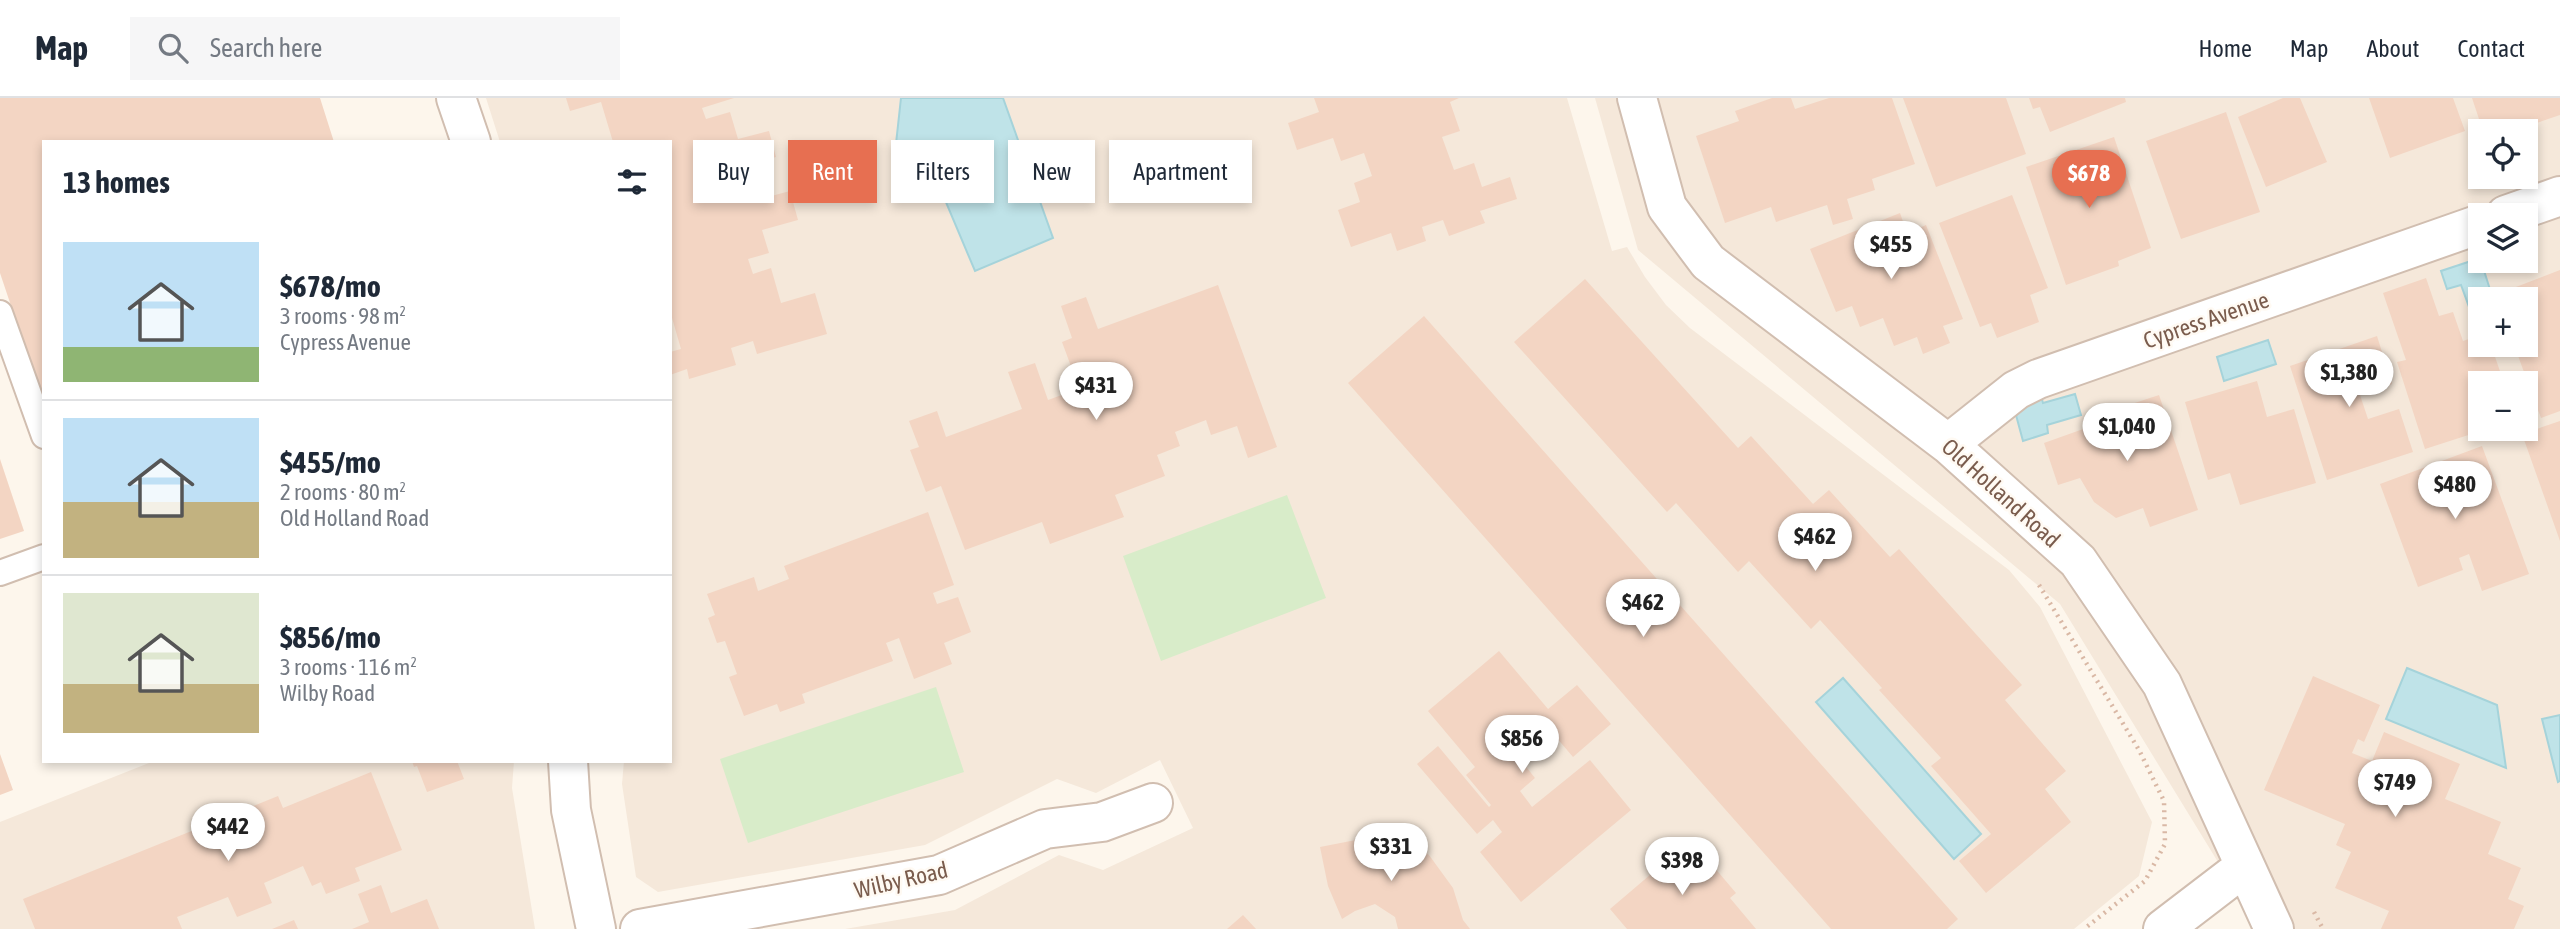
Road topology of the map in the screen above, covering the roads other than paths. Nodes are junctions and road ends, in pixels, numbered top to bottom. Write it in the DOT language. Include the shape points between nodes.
graph roads {
  1 [pos="456,98"];
  2 [pos="1637,98"];
  3 [pos="470,140"];
  4 [pos="2560,196"];
  5 [pos="2538,204"];
  6 [pos="2468,229"];
  7 [pos="0,313"];
  8 [pos="42,430"];
  9 [pos="1948,444"];
  10 [pos="42,558"];
  11 [pos="0,573"];
  12 [pos="568,763"];
  13 [pos="1153,803"];
  14 [pos="2244,867"];
  15 [pos="596,929"];
  16 [pos="640,929"];
  17 [pos="2162,929"];
  18 [pos="2274,929"];
  1 -- 3 [label="street"];
  2 -- 9 [label="street, Old Holland Road" via="1667,207 1708,262"];
  4 -- 5 [label="street"];
  6 -- 9 [label="street, Cypress Avenue" via="2038,379 2016,390"];
  7 -- 8 [label="lane"];
  9 -- 14 [label="street, Old Holland Road" via="2082,567 2162,684"];
  10 -- 11 [label="lane"];
  12 -- 15 [label="street" via="571,810"];
  13 -- 16 [label="street, Wilby Road" via="1102,822 1045,829 939,875"];
  14 -- 17 [label="street"];
  14 -- 18 [label="street, Old Holland Road"];
}
